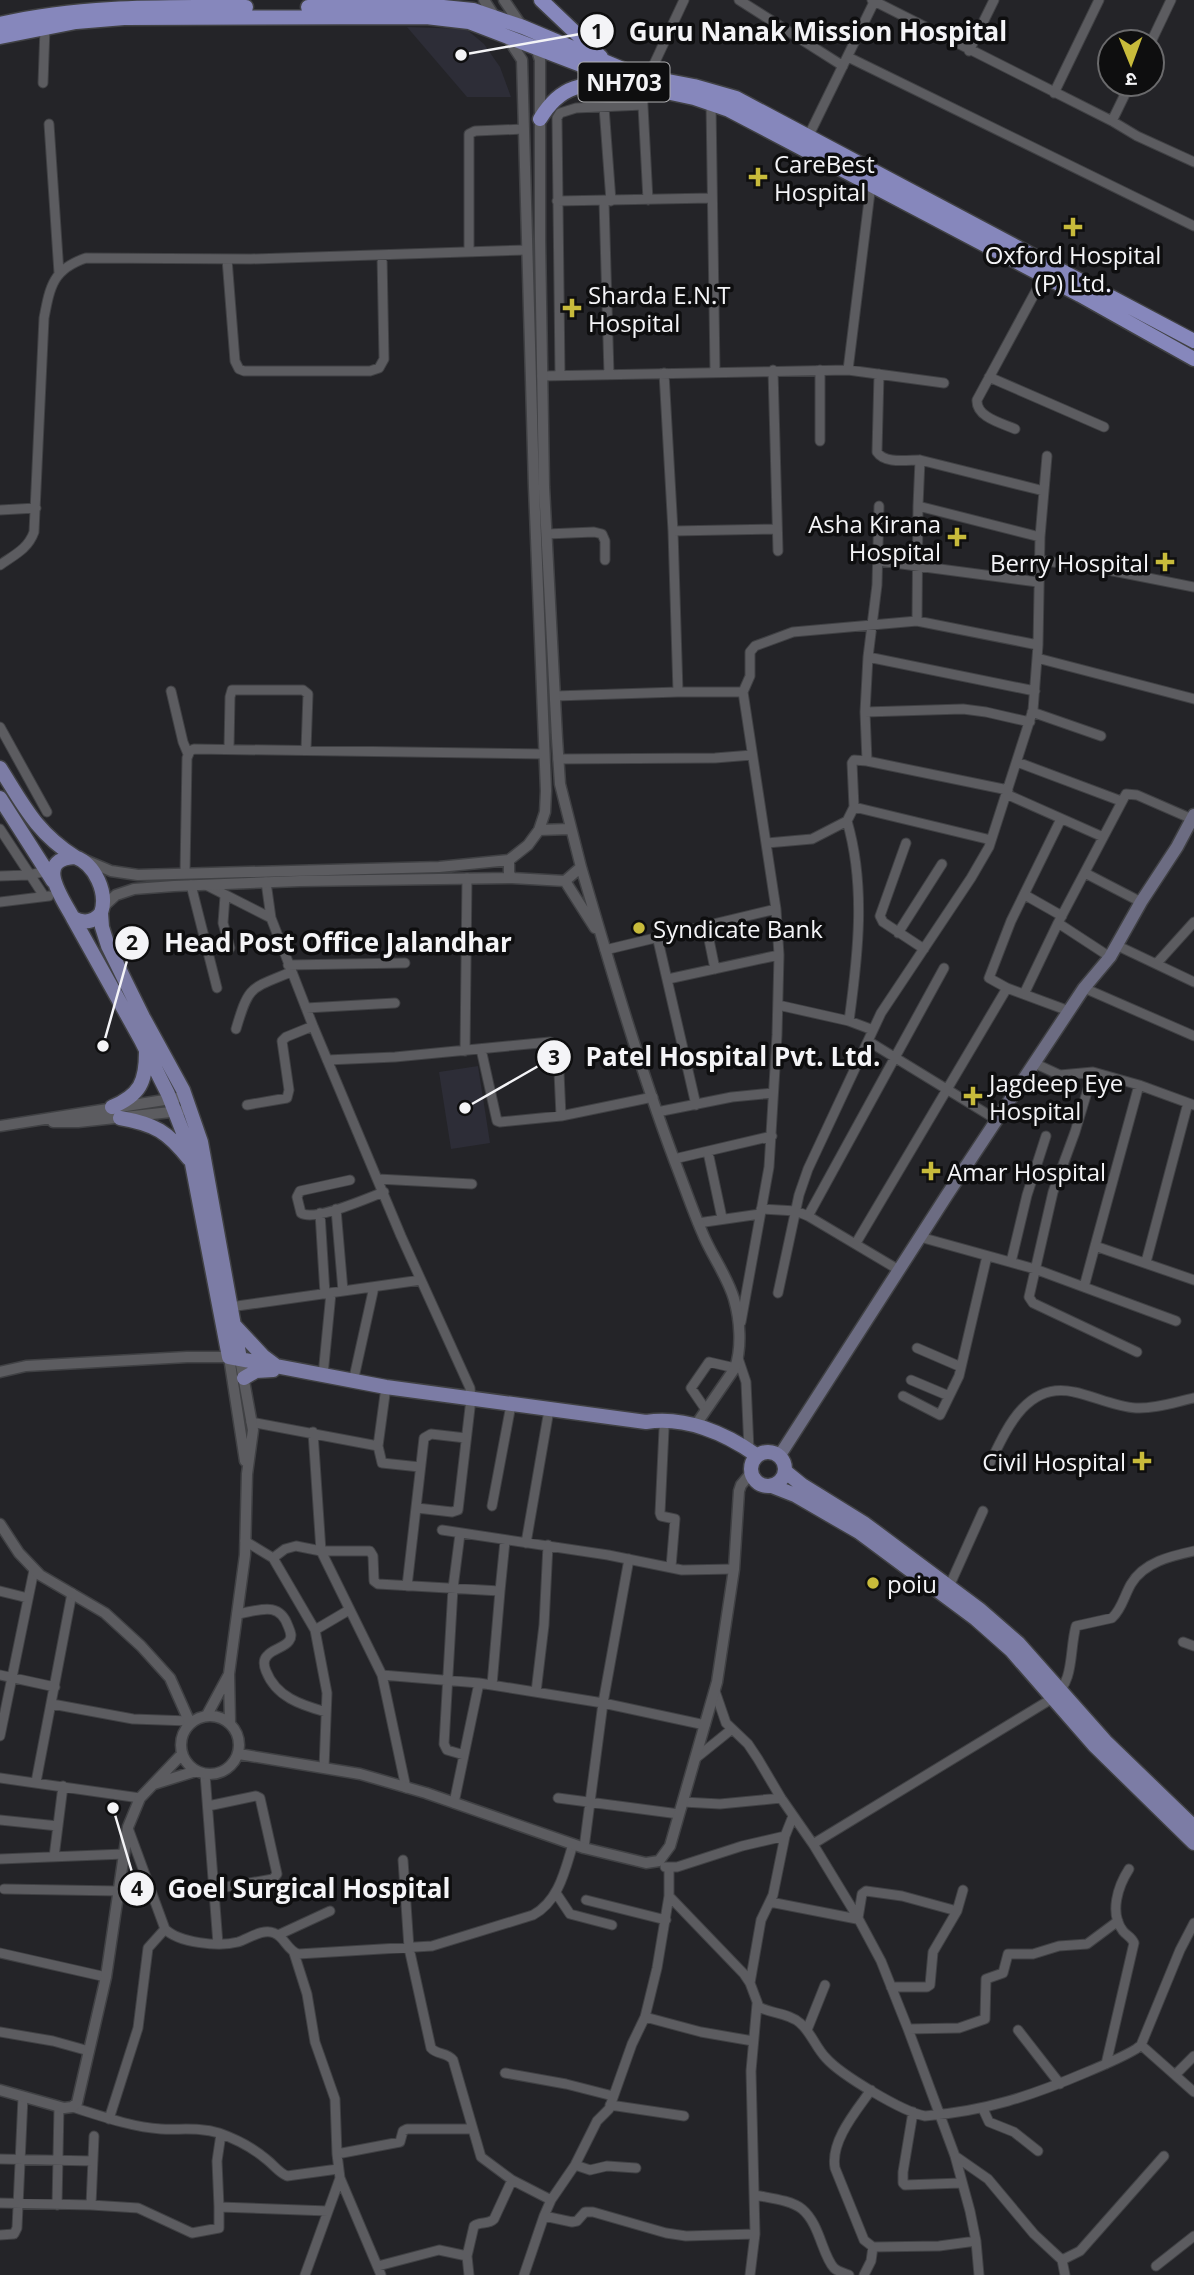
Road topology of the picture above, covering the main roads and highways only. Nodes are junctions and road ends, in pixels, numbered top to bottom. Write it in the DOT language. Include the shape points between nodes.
graph roads {
  1 [pos="541,0"];
  2 [pos="419,3"];
  3 [pos="238,4"];
  4 [pos="0,24"];
  5 [pos="0,37"];
  6 [pos="608,63"];
  7 [pos="641,83"];
  8 [pos="540,119"];
  9 [pos="1194,341"];
  10 [pos="1194,359"];
  11 [pos="0,768"];
  12 [pos="0,798"];
  13 [pos="1193,817"];
  14 [pos="80,859"];
  15 [pos="50,876"];
  16 [pos="102,909"];
  17 [pos="73,918"];
  18 [pos="146,1050"];
  19 [pos="180,1105"];
  20 [pos="192,1163"];
  21 [pos="234,1325"];
  22 [pos="235,1358"];
  23 [pos="277,1366"];
  24 [pos="292,1369"];
  25 [pos="244,1378"];
  26 [pos="646,1422"];
  27 [pos="780,1455"];
  28 [pos="752,1460"];
  29 [pos="786,1472"];
  30 [pos="772,1486"];
  31 [pos="901,1557"];
  32 [pos="1057,1695"];
  33 [pos="1194,1827"];
  34 [pos="1194,1843"];
  1 -- 6 [label="highway"];
  2 -- 3 [label="highway, NH703"];
  2 -- 6 [label="highway, NH703" via="473,10"];
  3 -- 4 [label="highway, NH703" via="124,8"];
  5 -- 7 [label="highway, NH703" via="124,18 426,17 469,22"];
  6 -- 7 [label="highway, NH703"];
  7 -- 8 [label="highway" via="565,91 550,102"];
  7 -- 9 [label="highway, NH703" via="694,86 736,99"];
  7 -- 10 [label="highway, NH703" via="729,110"];
  11 -- 14 [label="main road" via="36,825 54,844"];
  12 -- 15 [label="main road"];
  13 -- 27 [label="main road" via="1113,951 1034,1063"];
  14 -- 15 [label="main road" via="60,860"];
  14 -- 16 [label="main road" via="99,884"];
  15 -- 17 [label="main road"];
  16 -- 17 [label="main road" via="90,921"];
  16 -- 19 [label="main road" via="108,946"];
  17 -- 18 [label="main road"];
  18 -- 19 [label="main road"];
  18 -- 20 [label="main road" via="144,1077 116,1113 157,1127"];
  19 -- 20 [label="main road"];
  19 -- 21 [label="main road" via="201,1142"];
  20 -- 22 [label="main road"];
  21 -- 22 [label="main road"];
  21 -- 23 [label="main road"];
  22 -- 23 [label="main road"];
  23 -- 24 [label="main road"];
  24 -- 25 [label="main road" via="256,1371"];
  24 -- 26 [label="main road" via="386,1387"];
  26 -- 28 [label="main road" via="724,1443"];
  26 -- 28 [label="main road" via="695,1426 727,1437"];
  27 -- 28 [label="main road" via="770,1451"];
  27 -- 29 [label="main road"];
  28 -- 30 [label="main road" via="755,1480"];
  29 -- 30 [label="main road"];
  29 -- 31 [label="main road" via="865,1524"];
  30 -- 31 [label="main road" via="795,1494"];
  31 -- 32 [label="main road" via="1018,1643"];
  32 -- 33 [label="main road"];
  32 -- 34 [label="main road" via="1094,1745"];
}
